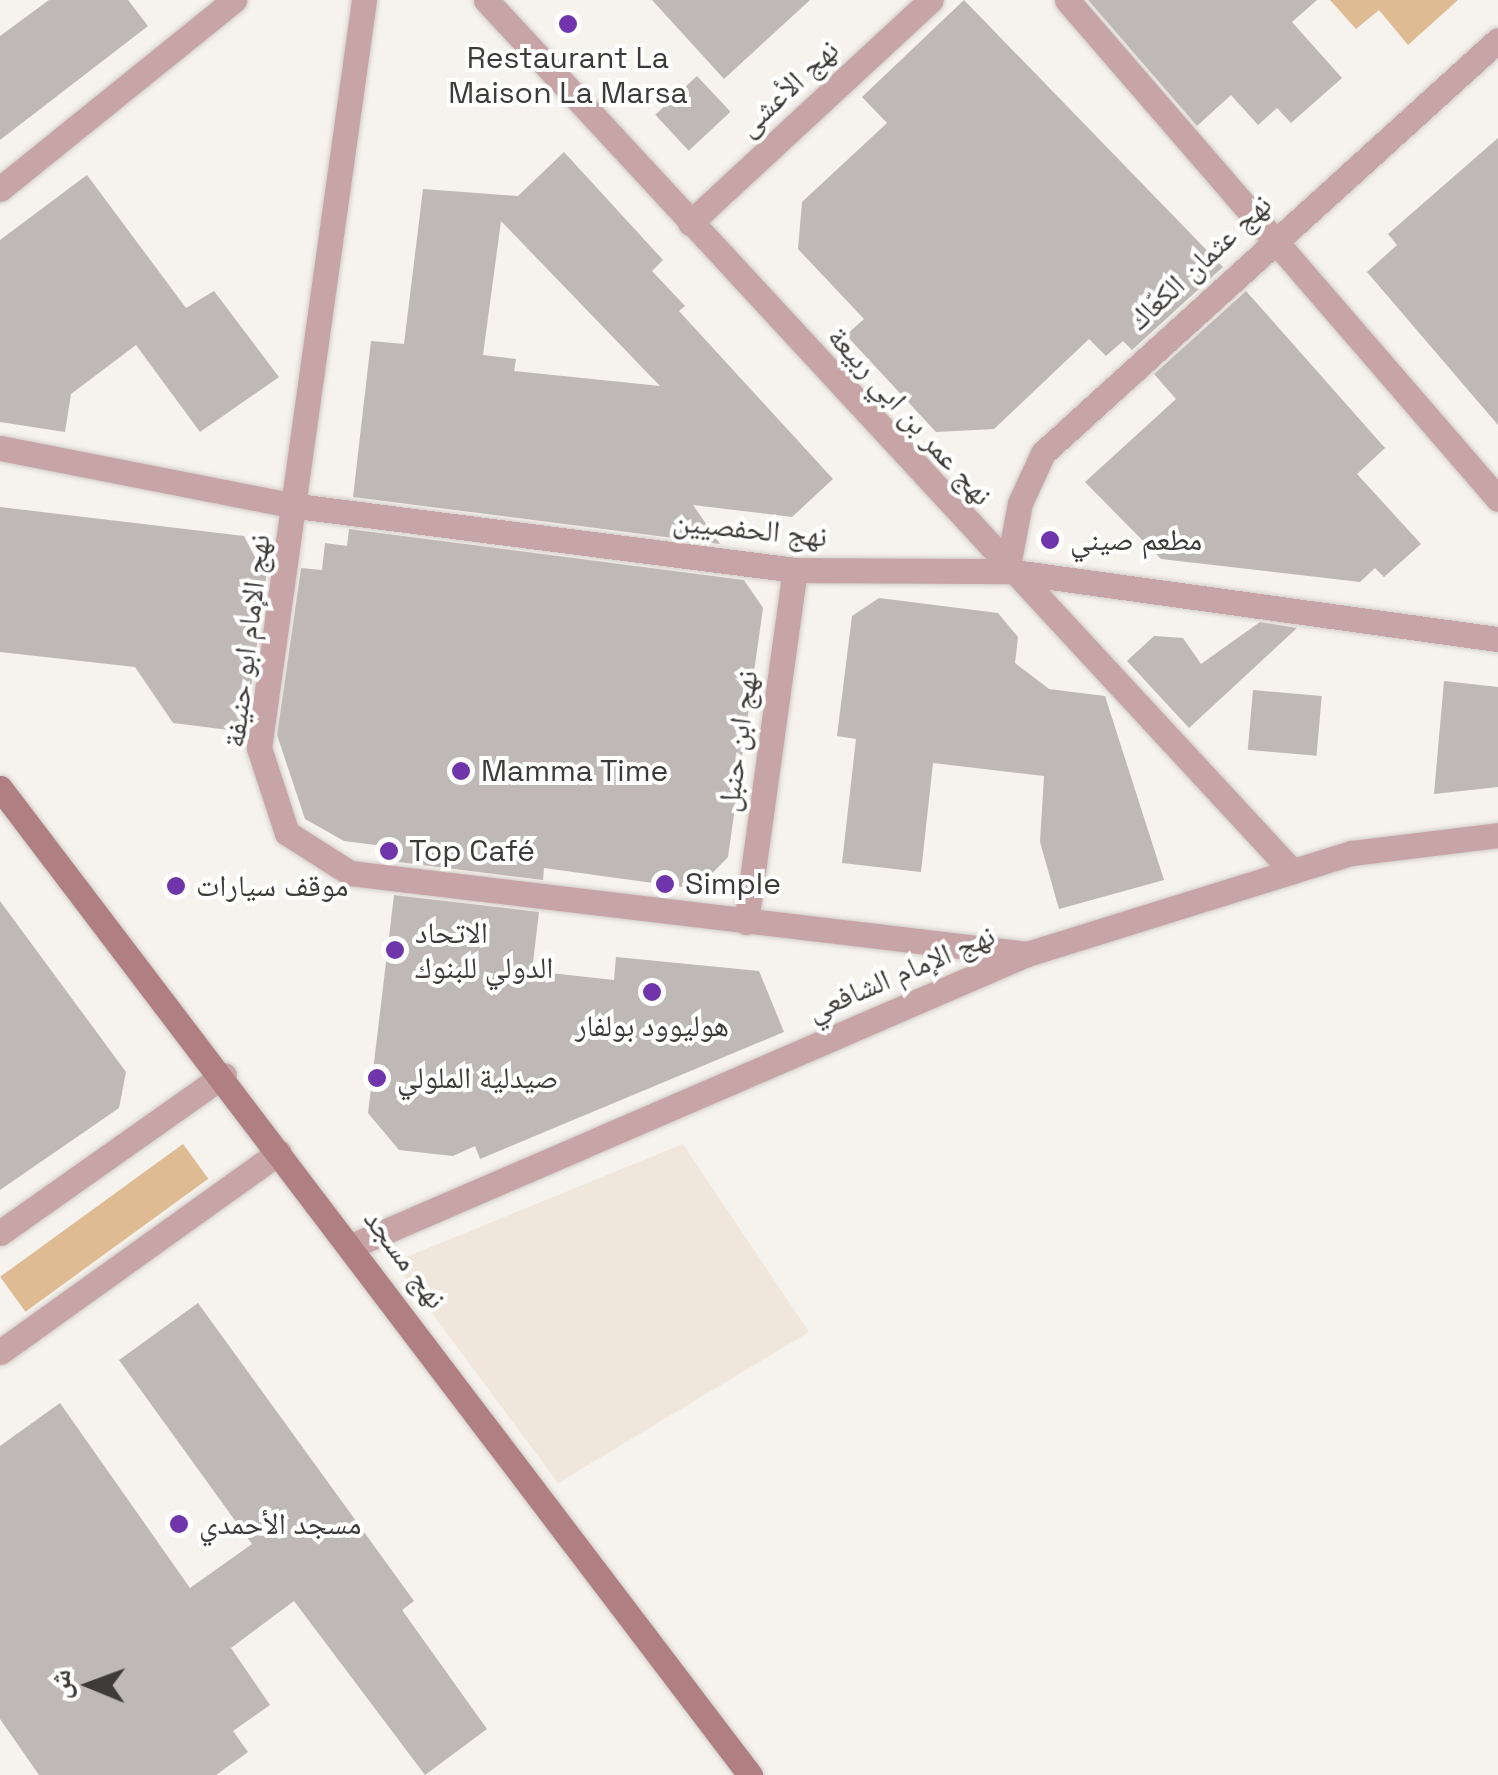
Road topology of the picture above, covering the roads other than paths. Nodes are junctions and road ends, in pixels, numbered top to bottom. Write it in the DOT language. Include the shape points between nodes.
graph roads {
  1 [pos="234,0"];
  2 [pos="364,0"];
  3 [pos="486,0"];
  4 [pos="930,0"];
  5 [pos="1067,0"];
  6 [pos="1498,40"];
  7 [pos="0,189"];
  8 [pos="690,223"];
  9 [pos="1271,239"];
  10 [pos="0,448"];
  11 [pos="1498,500"];
  12 [pos="297,506"];
  13 [pos="795,570"];
  14 [pos="1008,571"];
  15 [pos="1498,639"];
  16 [pos="0,788"];
  17 [pos="1498,835"];
  18 [pos="1292,871"];
  19 [pos="746,922"];
  20 [pos="1027,954"];
  21 [pos="224,1075"];
  22 [pos="279,1152"];
  23 [pos="0,1232"];
  24 [pos="354,1245"];
  25 [pos="0,1352"];
  26 [pos="750,1775"];
  1 -- 7 [label="street"];
  2 -- 12 [label="street, نهج الإمام ابو حنيفة"];
  3 -- 8 [label="street, نهج عمر بن ابي ربيعة"];
  4 -- 8 [label="street, نهج الأعشى"];
  5 -- 9 [label="street"];
  6 -- 9 [label="street, نهج عثمان الكعّاك"];
  8 -- 14 [label="street, نهج عمر بن ابي ربيعة"];
  9 -- 11 [label="street"];
  9 -- 14 [label="street, نهج عثمان الكعّاك" via="1043,452 1020,503"];
  10 -- 12 [label="street, نهج الحفصيين"];
  12 -- 13 [label="street, نهج الحفصيين"];
  12 -- 19 [label="street, نهج الإمام ابو حنيفة" via="259,748 287,833 350,873"];
  13 -- 14 [label="street, نهج الحفصيين"];
  13 -- 19 [label="street, نهج ابن حنبل"];
  14 -- 15 [label="street, نهج الحفصيين"];
  14 -- 18 [label="street, نهج عمر بن ابي ربيعة"];
  16 -- 21 [label="street, نهج مسجد"];
  17 -- 18 [label="street, نهج الإمام الشافعي" via="1352,853"];
  18 -- 20 [label="street, نهج الإمام الشافعي"];
  19 -- 20 [label="street, نهج الإمام ابو حنيفة"];
  20 -- 24 [label="street, نهج الإمام الشافعي"];
  21 -- 22 [label="street, نهج مسجد"];
  21 -- 23 [label="street"];
  22 -- 24 [label="street, نهج مسجد"];
  22 -- 25 [label="street"];
  24 -- 26 [label="street, نهج مسجد"];
}
